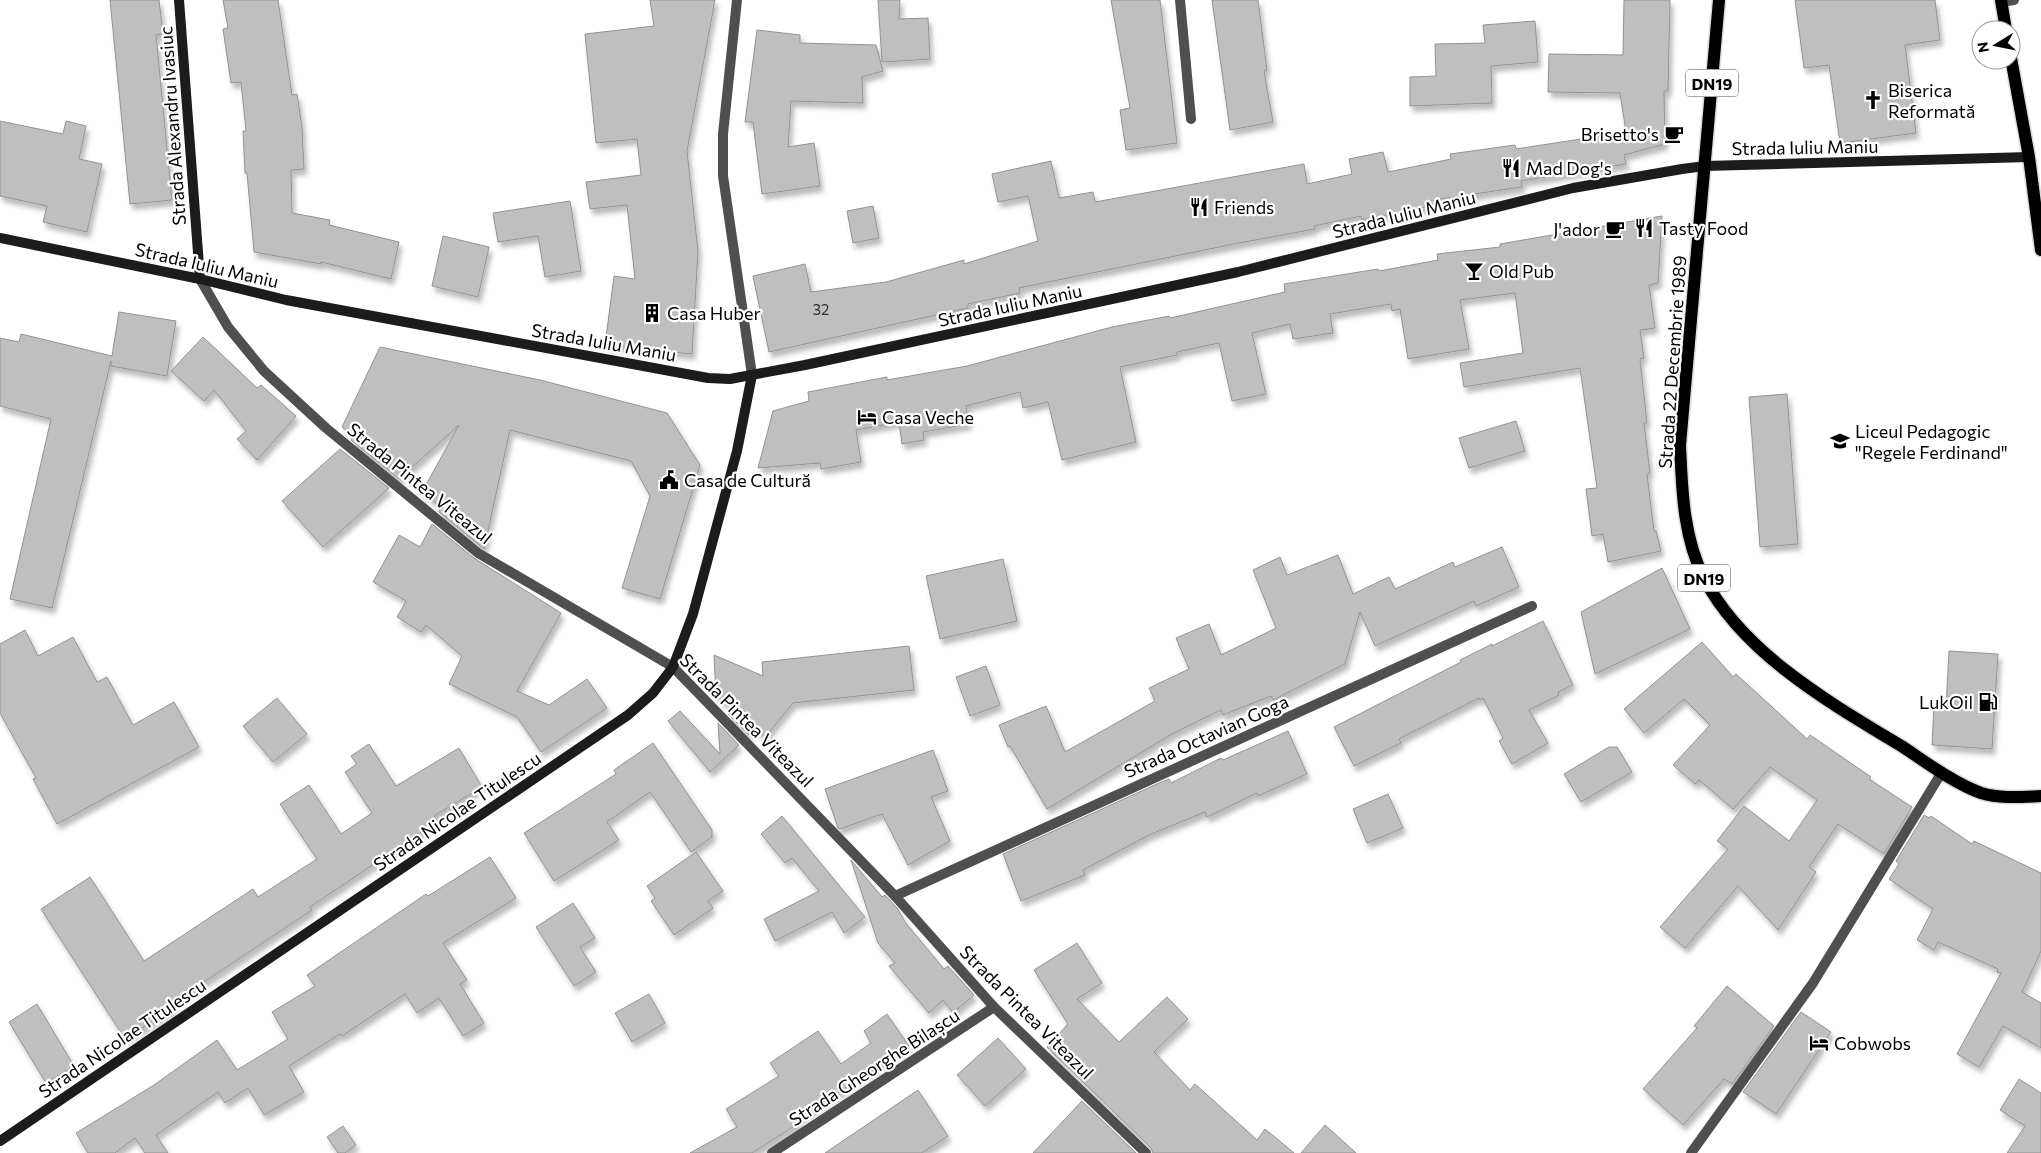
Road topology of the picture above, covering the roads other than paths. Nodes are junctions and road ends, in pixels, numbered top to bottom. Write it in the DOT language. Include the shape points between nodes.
graph roads {
  1 [pos="179,0"];
  2 [pos="737,0"];
  3 [pos="1180,0"];
  4 [pos="1719,0"];
  5 [pos="2005,1"];
  6 [pos="2006,20"];
  7 [pos="2013,70"];
  8 [pos="1191,119"];
  9 [pos="2029,157"];
  10 [pos="1705,166"];
  11 [pos="0,238"];
  12 [pos="2041,250"];
  13 [pos="200,279"];
  14 [pos="752,376"];
  15 [pos="1532,606"];
  16 [pos="673,666"];
  17 [pos="1942,772"];
  18 [pos="2041,796"];
  19 [pos="895,896"];
  20 [pos="994,1008"];
  21 [pos="0,1141"];
  22 [pos="772,1153"];
  23 [pos="1146,1153"];
  24 [pos="1692,1153"];
  1 -- 13 [label="main road, Strada Alexandru Ivasiuc"];
  2 -- 14 [label="street" via="723,134 723,176"];
  3 -- 8 [label="street"];
  4 -- 10 [label="main road, Strada 22 Decembrie 1989 / DN19"];
  5 -- 6 [label="main road"];
  7 -- 9 [label="main road"];
  9 -- 10 [label="main road, Strada Iuliu Maniu"];
  9 -- 12 [label="main road"];
  10 -- 14 [label="main road, Strada Iuliu Maniu" via="1573,188 1238,272"];
  10 -- 17 [label="main road, Strada 22 Decembrie 1989 / DN19" via="1680,445 1683,497 1692,548 1704,578 1740,627 1765,654 1834,704"];
  11 -- 13 [label="main road, Strada Iuliu Maniu"];
  13 -- 14 [label="main road, Strada Iuliu Maniu" via="286,300 708,378"];
  13 -- 16 [label="street, Strada Pintea Viteazul" via="228,327 264,371 326,428 463,541 478,553"];
  14 -- 16 [label="main road, Strada Nicolae Titulescu" via="737,451 696,604"];
  15 -- 19 [label="street, Strada Octavian Goga"];
  16 -- 19 [label="street, Strada Pintea Viteazul"];
  16 -- 21 [label="main road, Strada Nicolae Titulescu" via="654,693 628,715"];
  17 -- 18 [label="main road, Strada 22 Decembrie 1989 / DN19" via="1980,792 2008,798"];
  17 -- 24 [label="street" via="1813,983"];
  19 -- 20 [label="street, Strada Pintea Viteazul"];
  20 -- 22 [label="street, Strada Gheorghe Bilașcu"];
  20 -- 23 [label="street, Strada Pintea Viteazul"];
}
